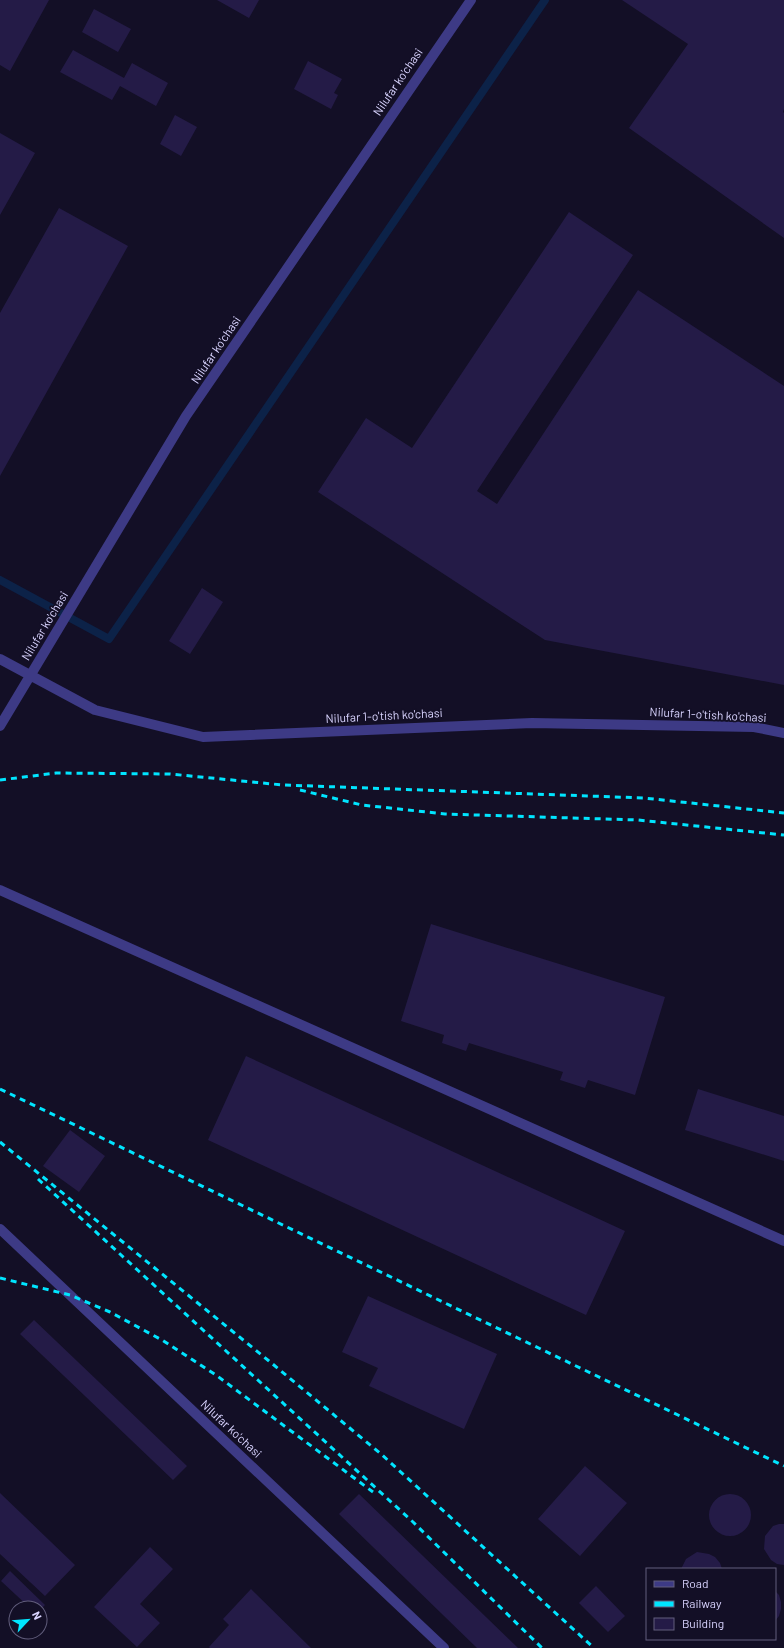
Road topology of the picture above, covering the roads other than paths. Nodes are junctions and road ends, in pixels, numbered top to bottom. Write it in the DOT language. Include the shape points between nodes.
graph roads {
  1 [pos="471,0"];
  2 [pos="0,659"];
  3 [pos="30,676"];
  4 [pos="0,726"];
  5 [pos="784,732"];
  6 [pos="0,890"];
  7 [pos="0,1229"];
  8 [pos="784,1241"];
  9 [pos="444,1648"];
  1 -- 3 [label="street, Nilufar ko'chasi" via="186,416"];
  2 -- 3 [label="street, Nilufar 1-o'tish ko'chasi"];
  3 -- 4 [label="street, Nilufar ko'chasi"];
  3 -- 5 [label="street, Nilufar 1-o'tish ko'chasi" via="95,710 203,737 532,722 754,727"];
  6 -- 8 [label="street"];
  7 -- 9 [label="street, Nilufar ko'chasi"];
}
